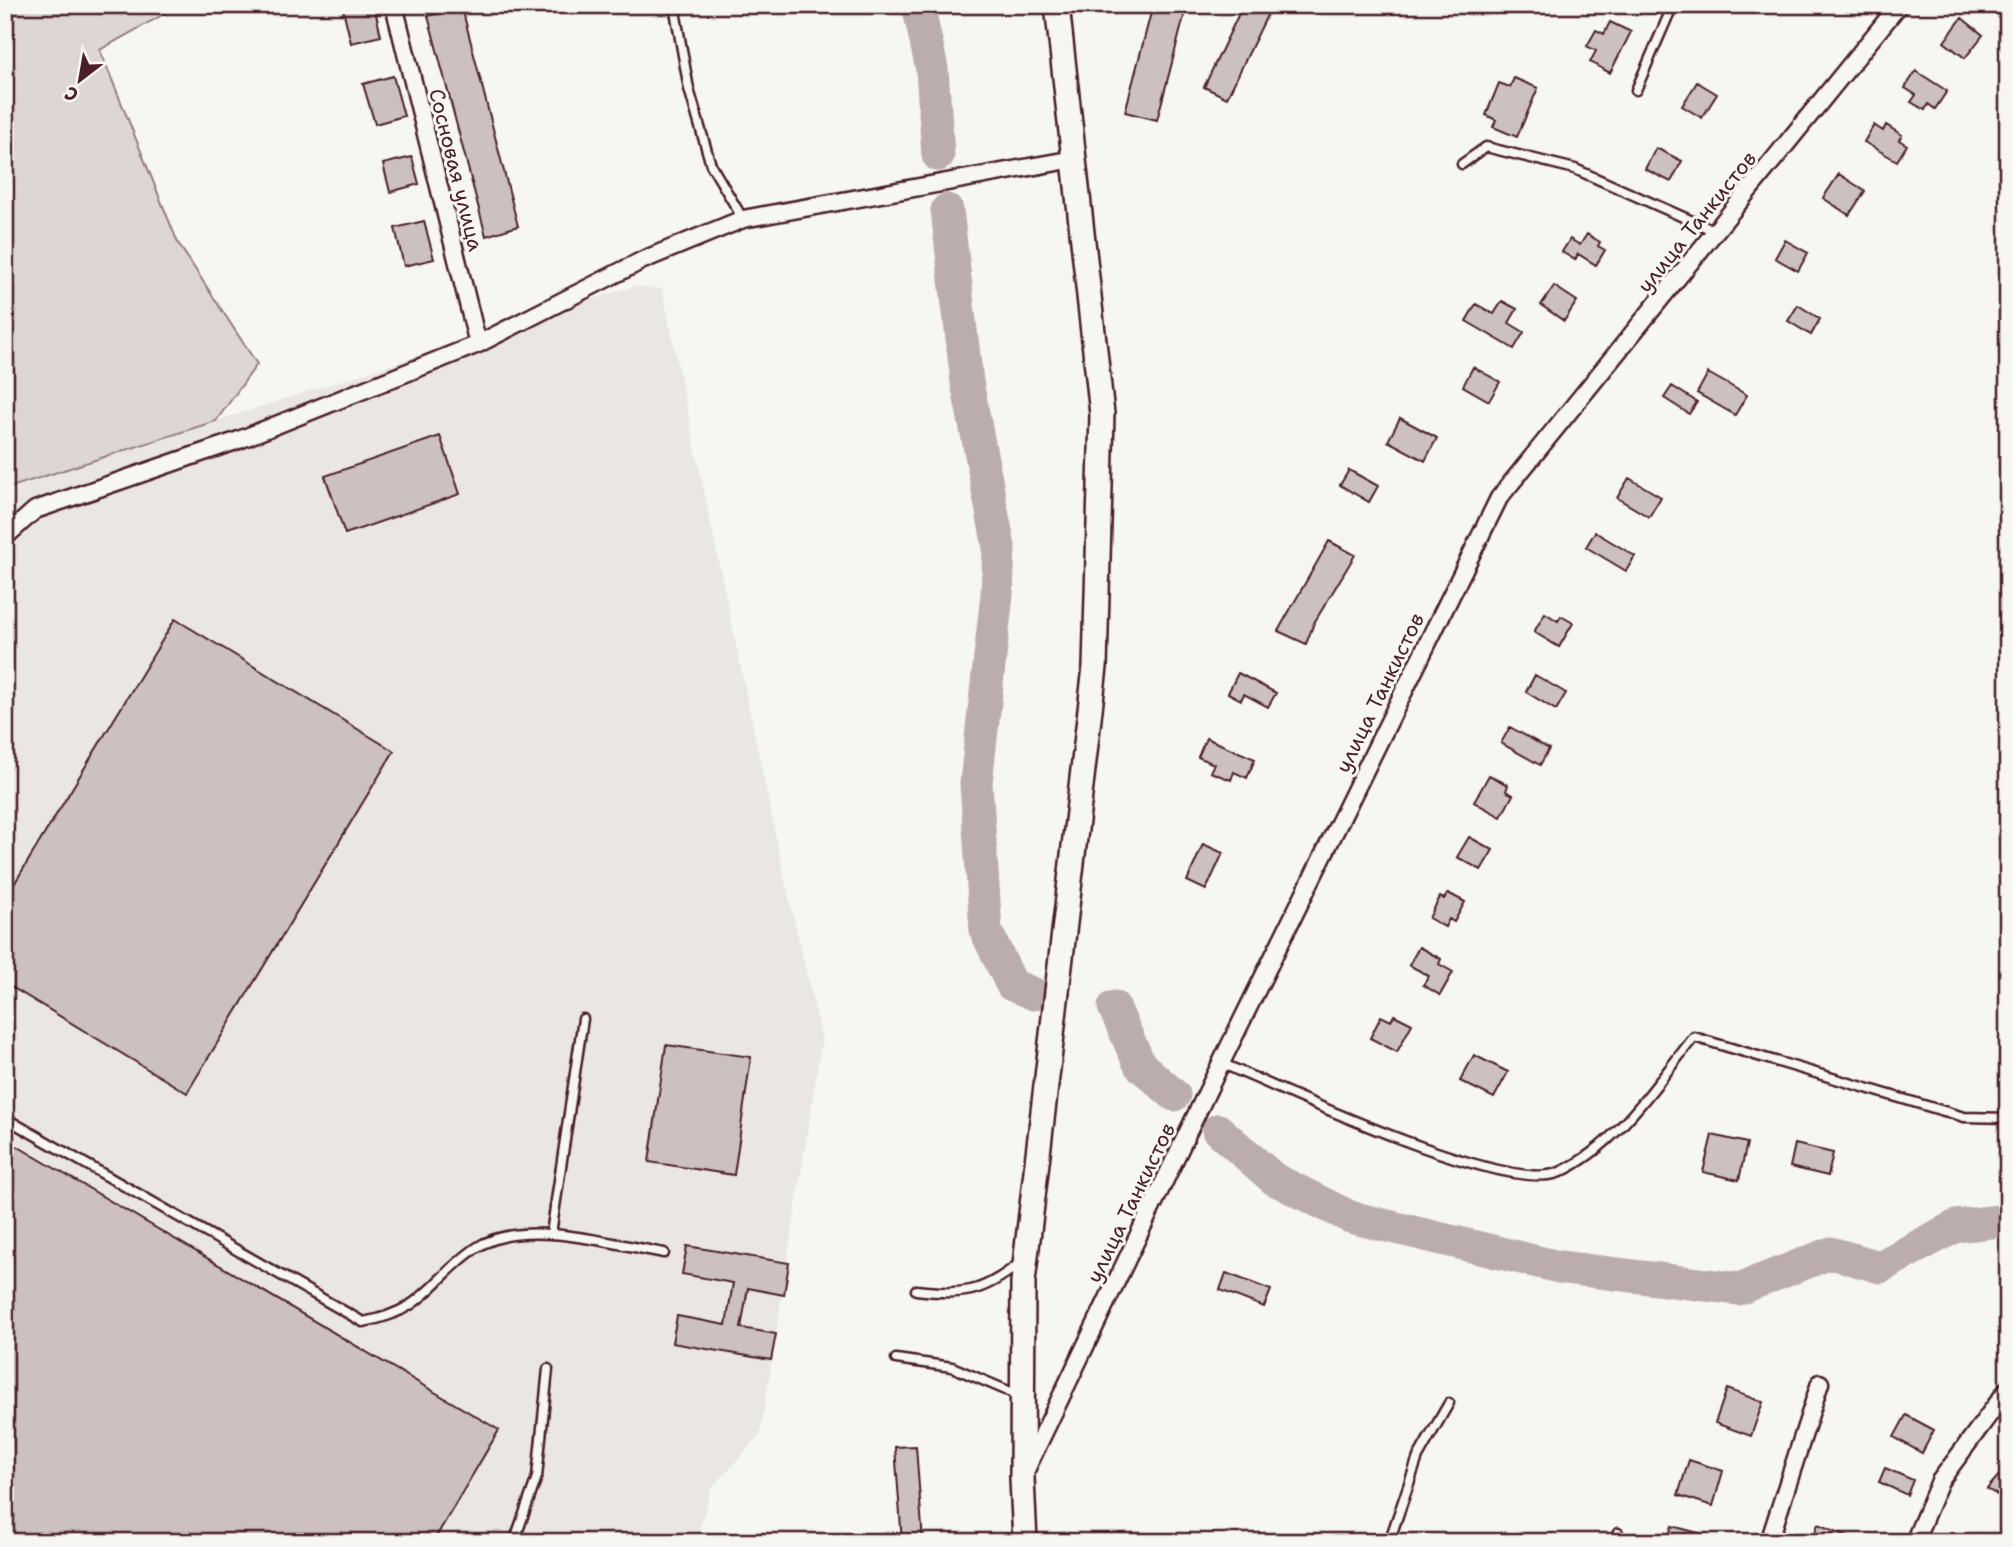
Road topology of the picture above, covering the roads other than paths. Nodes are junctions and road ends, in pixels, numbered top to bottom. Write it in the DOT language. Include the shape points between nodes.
graph roads {
  1 [pos="394,5"];
  2 [pos="674,5"];
  3 [pos="1057,5"];
  4 [pos="1673,5"];
  5 [pos="1899,5"];
  6 [pos="1636,90"];
  7 [pos="1074,159"];
  8 [pos="1462,164"];
  9 [pos="743,219"];
  10 [pos="1717,232"];
  11 [pos="478,344"];
  12 [pos="5,537"];
  13 [pos="583,1019"];
  14 [pos="1221,1063"];
  15 [pos="5,1118"];
  16 [pos="2008,1118"];
  17 [pos="551,1234"];
  18 [pos="664,1253"];
  19 [pos="1026,1259"];
  20 [pos="916,1290"];
  21 [pos="896,1359"];
  22 [pos="548,1369"];
  23 [pos="1820,1383"];
  24 [pos="2008,1389"];
  25 [pos="1022,1397"];
  26 [pos="1449,1402"];
  27 [pos="1022,1478"];
  28 [pos="1618,1533"];
  29 [pos="514,1542"];
  30 [pos="1025,1542"];
  31 [pos="1389,1542"];
  32 [pos="1614,1542"];
  33 [pos="1769,1542"];
  34 [pos="1914,1542"];
  1 -- 11 [label="street, Сосновая улица"];
  2 -- 9 [label="lane" via="689,89 711,165"];
  3 -- 7 [label="main road"];
  4 -- 6 [label="lane"];
  5 -- 10 [label="street, улица Танкистов"];
  7 -- 9 [label="street"];
  7 -- 19 [label="main road" via="1102,414 1095,667"];
  8 -- 10 [label="lane" via="1486,147 1575,169"];
  9 -- 11 [label="street" via="643,260"];
  10 -- 14 [label="street, улица Танкистов" via="1499,498"];
  11 -- 12 [label="street" via="239,440 35,510"];
  13 -- 17 [label="lane"];
  14 -- 16 [label="lane" via="1440,1154 1514,1175 1559,1173 1592,1151 1631,1116 1694,1037 1964,1117"];
  14 -- 27 [label="street, улица Танкистов"];
  15 -- 17 [label="lane" via="363,1322 392,1317 414,1304 477,1247 508,1235"];
  17 -- 18 [label="lane"];
  19 -- 20 [label="lane" via="984,1286 956,1294"];
  19 -- 25 [label="main road"];
  21 -- 25 [label="lane" via="952,1367"];
  22 -- 29 [label="lane" via="537,1477"];
  23 -- 33 [label="street"];
  24 -- 34 [label="street" via="1940,1481"];
  25 -- 27 [label="main road"];
  26 -- 31 [label="lane" via="1418,1457"];
  27 -- 30 [label="main road"];
  28 -- 32 [label="lane"];
}
